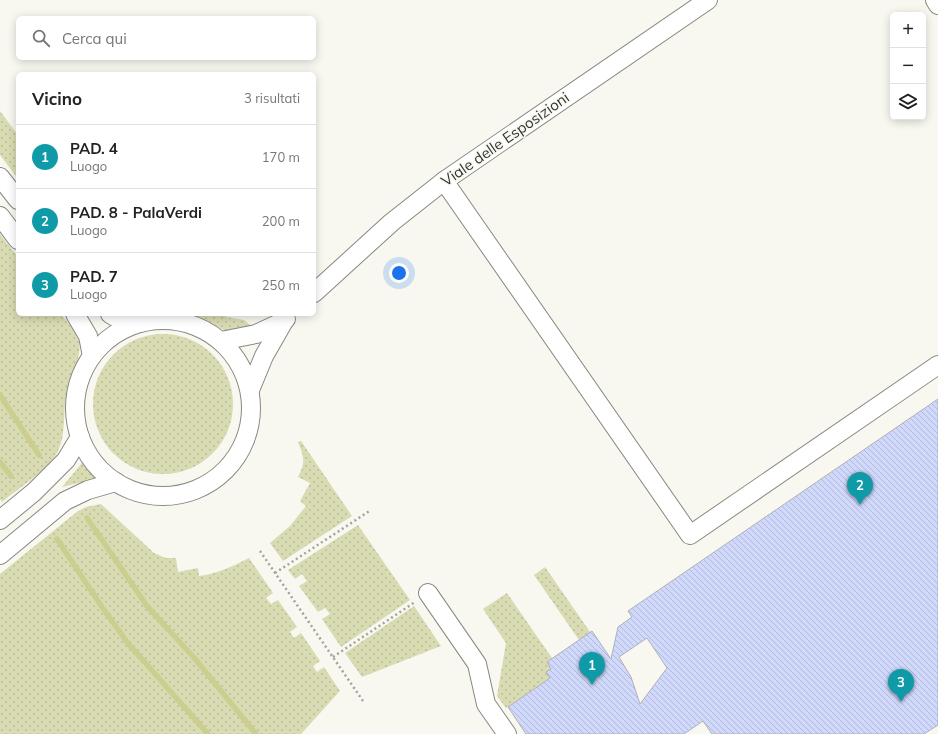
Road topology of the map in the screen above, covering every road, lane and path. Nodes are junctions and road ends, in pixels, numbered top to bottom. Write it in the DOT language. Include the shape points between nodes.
graph roads {
  1 [pos="708,0"];
  2 [pos="934,0"];
  3 [pos="938,5"];
  4 [pos="0,176"];
  5 [pos="444,181"];
  6 [pos="16,197"];
  7 [pos="0,216"];
  8 [pos="16,237"];
  9 [pos="316,291"];
  10 [pos="76,316"];
  11 [pos="113,316"];
  12 [pos="288,318"];
  13 [pos="140,323"];
  14 [pos="221,341"];
  15 [pos="92,356"];
  16 [pos="938,365"];
  17 [pos="250,390"];
  18 [pos="80,437"];
  19 [pos="116,482"];
  20 [pos="371,510"];
  21 [pos="0,520"];
  22 [pos="260,550"];
  23 [pos="0,555"];
  24 [pos="275,573"];
  25 [pos="428,593"];
  26 [pos="333,657"];
  27 [pos="363,701"];
  28 [pos="507,734"];
  1 -- 5 [label="street, Viale delle Esposizioni"];
  2 -- 3 [label="street"];
  4 -- 6 [label="street"];
  5 -- 9 [label="street, Viale delle Esposizioni" via="392,222"];
  5 -- 16 [label="street" via="690,535"];
  7 -- 8 [label="street"];
  10 -- 15 [label="street" via="88,336"];
  11 -- 13 [label="street"];
  12 -- 14 [label="street" via="256,334"];
  12 -- 17 [label="street" via="264,356"];
  13 -- 14 [label="street" via="169,320 199,327"];
  13 -- 15 [label="street" via="114,335"];
  14 -- 17 [label="street" via="235,356"];
  15 -- 18 [label="street" via="78,386 75,412"];
  17 -- 19 [label="street" via="251,415 246,439 234,460 217,478 188,493 172,496 135,492"];
  18 -- 19 [label="street" via="97,466"];
  18 -- 21 [label="street" via="66,460 34,492"];
  19 -- 23 [label="street" via="88,490 65,501"];
  20 -- 24 [label="path"];
  22 -- 24 [label="path"];
  24 -- 26 [label="path"];
  25 -- 26 [label="path"];
  25 -- 28 [label="street" via="477,664 486,704"];
  26 -- 27 [label="path"];
}
